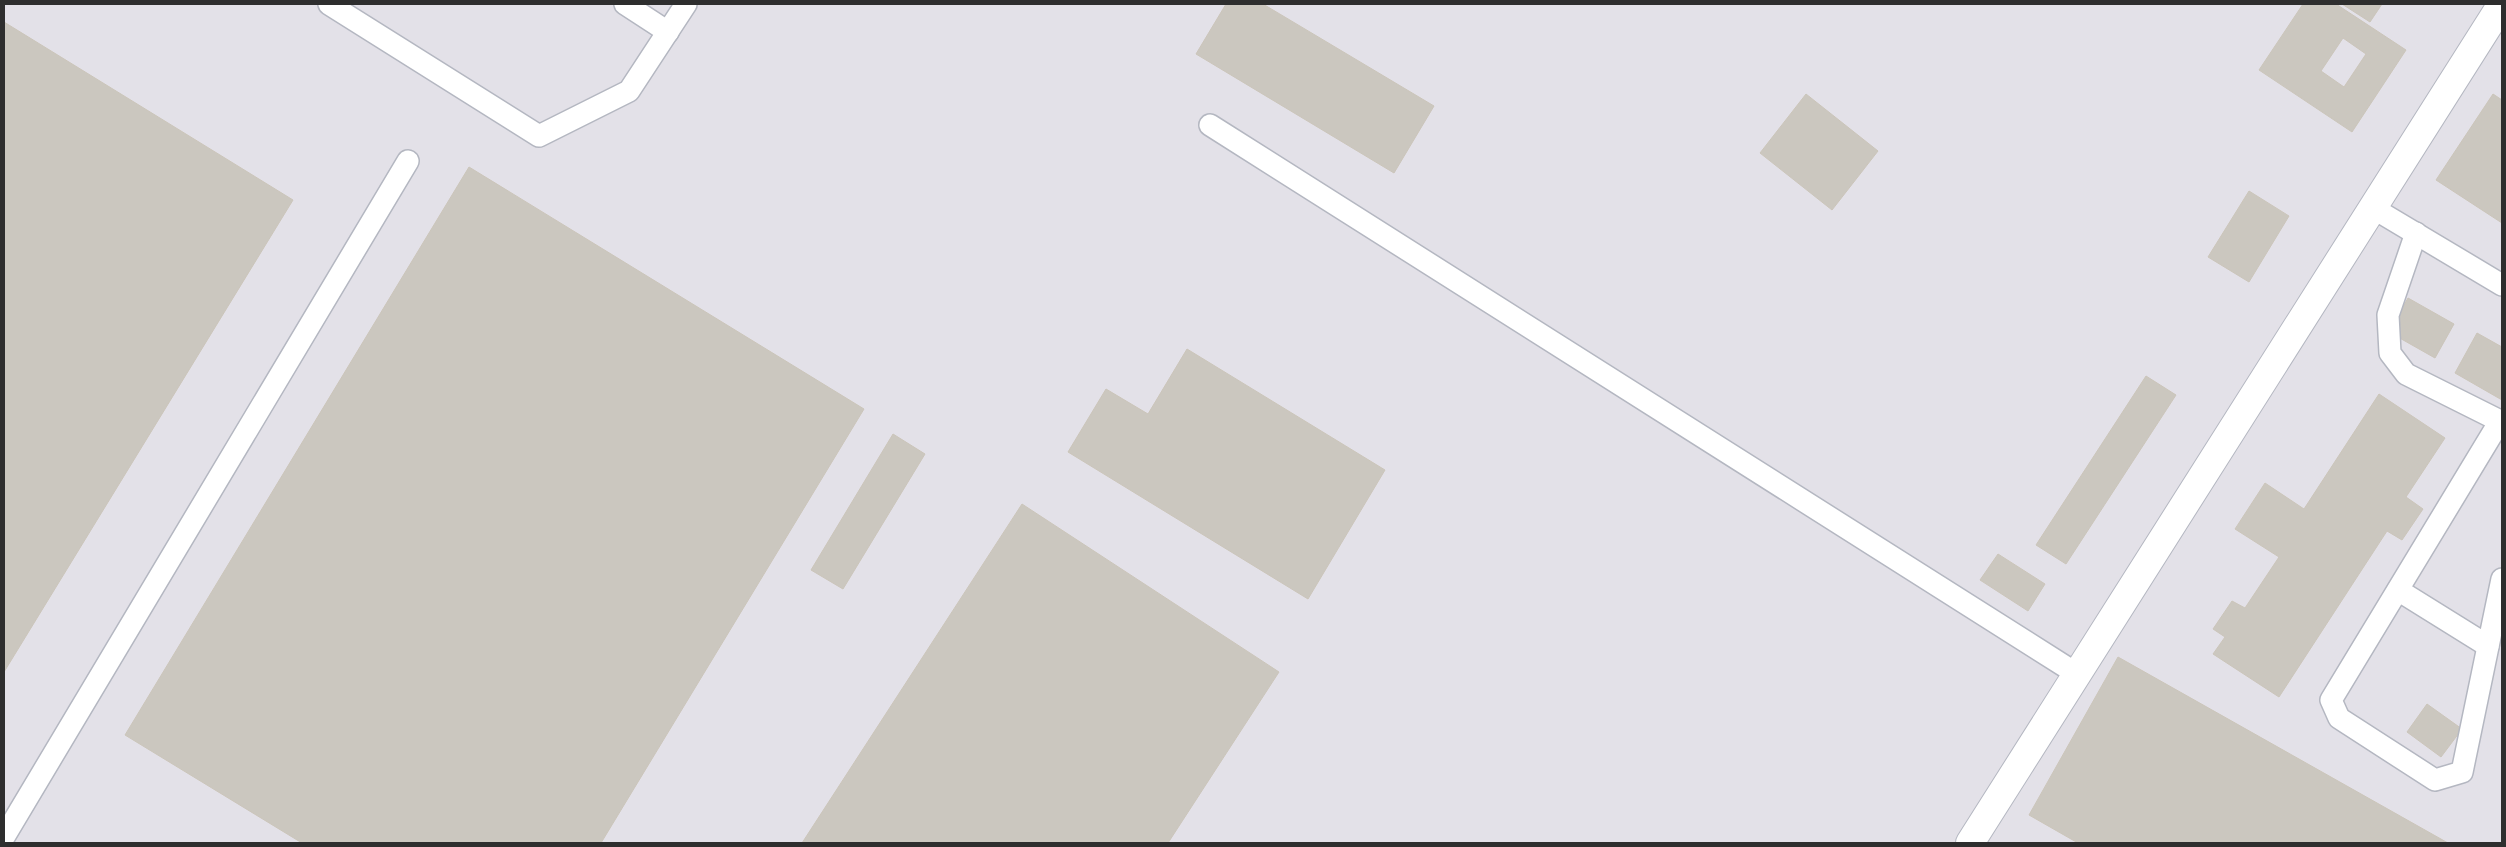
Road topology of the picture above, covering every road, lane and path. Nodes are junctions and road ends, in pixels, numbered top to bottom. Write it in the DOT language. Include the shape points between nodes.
graph roads {
  1 [pos="328,4"];
  2 [pos="625,4"];
  3 [pos="686,4"];
  4 [pos="2502,4"];
  5 [pos="668,32"];
  6 [pos="1210,125"];
  7 [pos="408,161"];
  8 [pos="2373,208"];
  9 [pos="2416,233"];
  10 [pos="2502,285"];
  11 [pos="2501,422"];
  12 [pos="2502,579"];
  13 [pos="2398,590"];
  14 [pos="2488,646"];
  15 [pos="2077,674"];
  16 [pos="4,837"];
  17 [pos="1970,843"];
  1 -- 5 [label="lane" via="539,136 629,91"];
  2 -- 5 [label="lane"];
  3 -- 5 [label="lane"];
  4 -- 8 [label="street"];
  6 -- 15 [label="lane"];
  7 -- 16 [label="lane"];
  8 -- 9 [label="lane"];
  8 -- 15 [label="street"];
  9 -- 10 [label="lane"];
  9 -- 11 [label="lane" via="2388,315 2390,353 2406,374"];
  11 -- 13 [label="lane"];
  12 -- 14 [label="lane"];
  13 -- 14 [label="lane"];
  13 -- 14 [label="lane" via="2331,700 2339,718 2435,780 2462,772"];
  15 -- 17 [label="street"];
}
